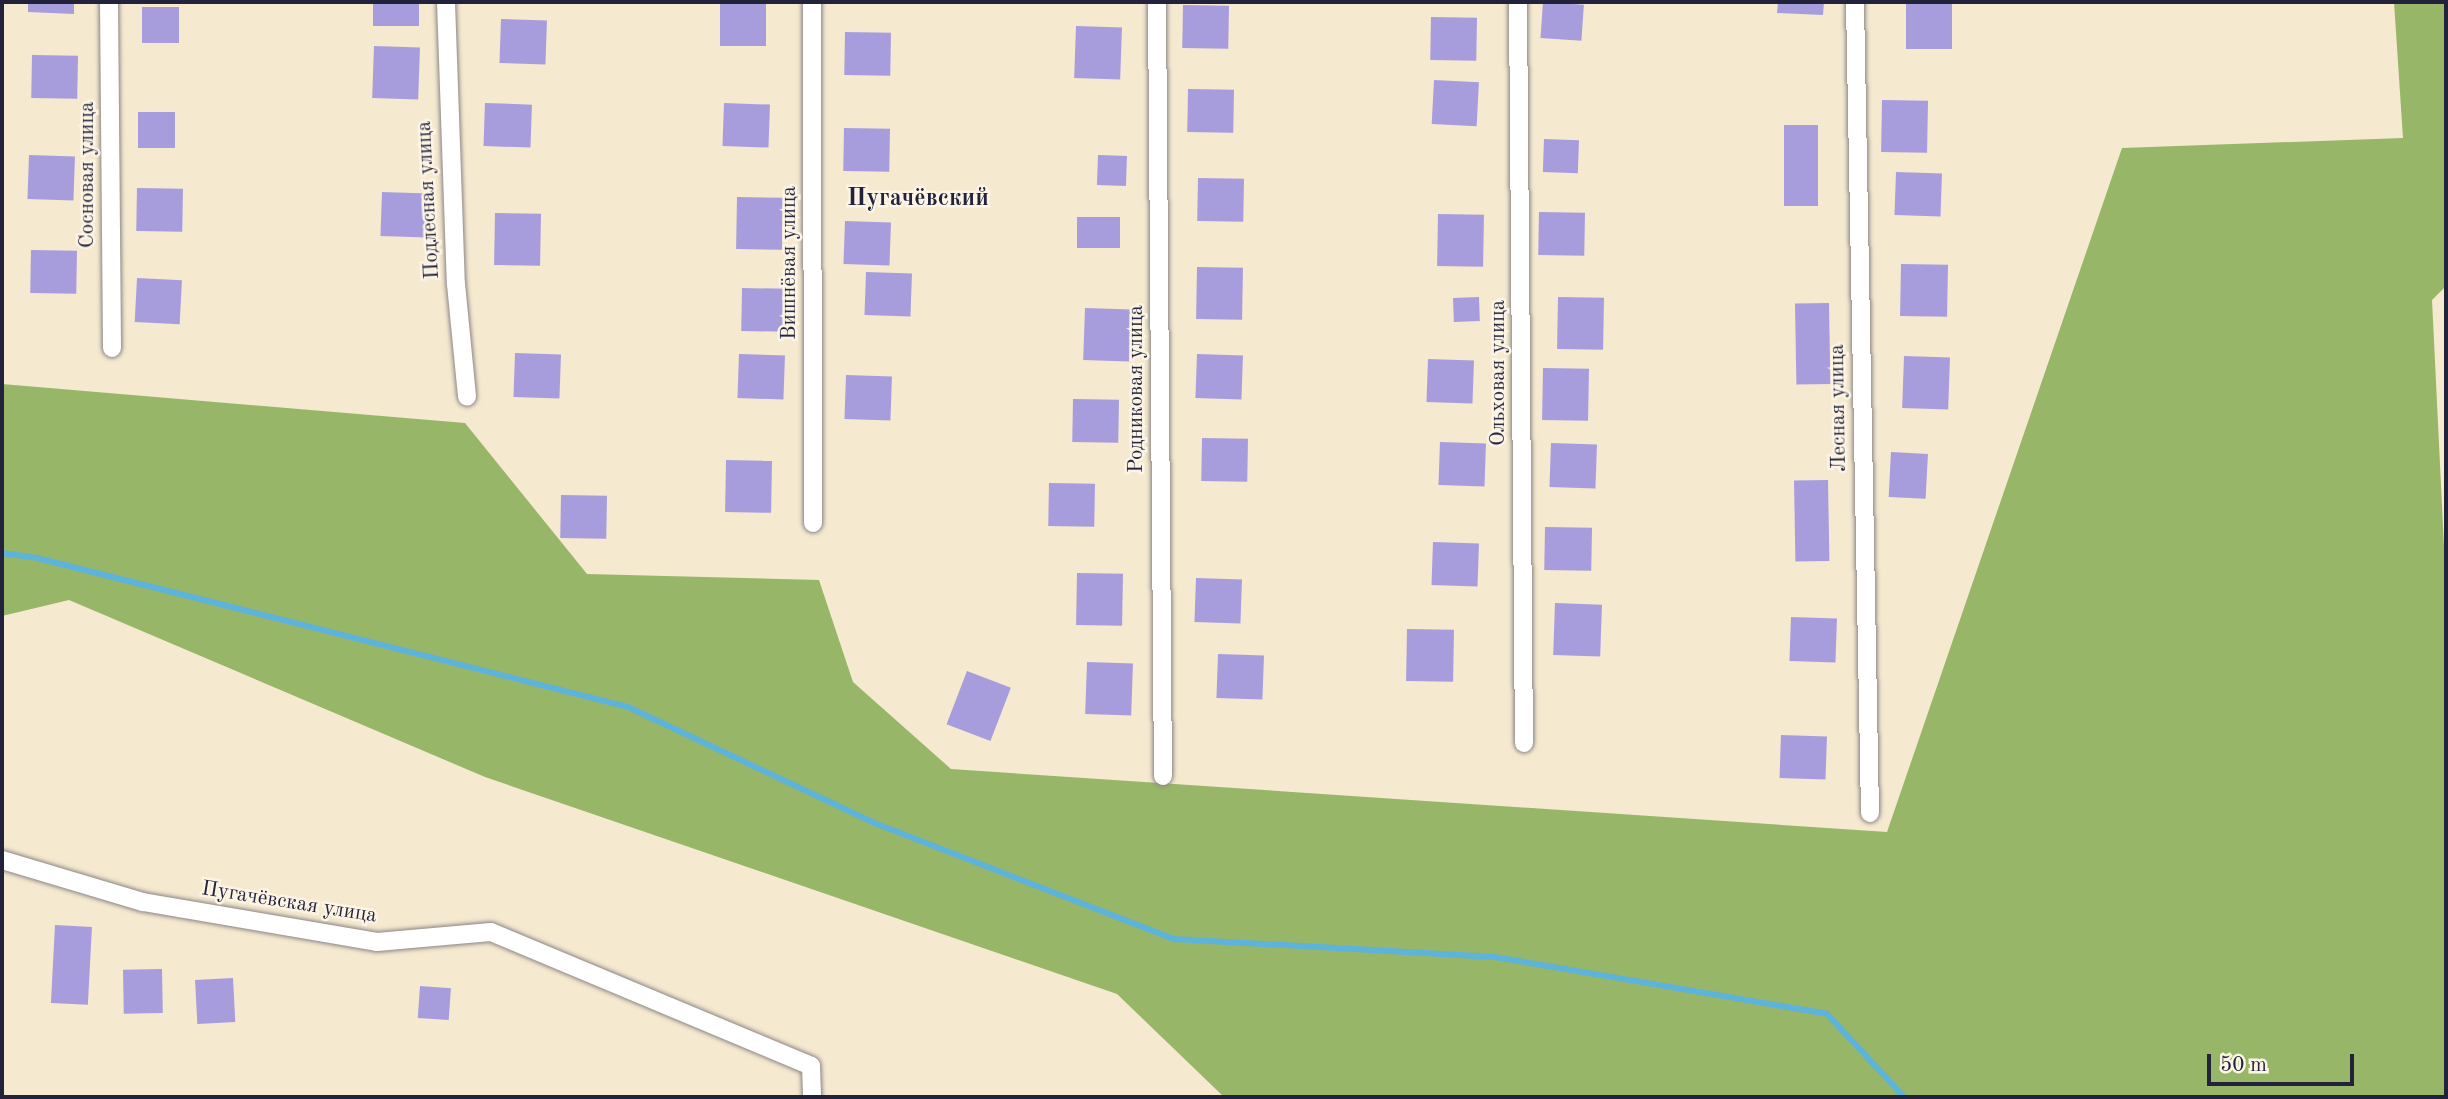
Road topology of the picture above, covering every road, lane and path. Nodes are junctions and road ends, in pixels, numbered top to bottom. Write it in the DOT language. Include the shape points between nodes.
graph roads {
  1 [pos="109,2"];
  2 [pos="446,2"];
  3 [pos="812,2"];
  4 [pos="1157,2"];
  5 [pos="1518,2"];
  6 [pos="1855,2"];
  7 [pos="112,348"];
  8 [pos="467,396"];
  9 [pos="813,523"];
  10 [pos="1524,743"];
  11 [pos="1163,776"];
  12 [pos="1870,813"];
  13 [pos="2,860"];
  14 [pos="812,1097"];
  1 -- 7 [label="street, Сосновая улица"];
  2 -- 8 [label="street, Подлесная улица" via="453,244"];
  3 -- 9 [label="street, Вишнёвая улица"];
  4 -- 11 [label="street, Родниковая улица"];
  5 -- 10 [label="street, Ольховая улица"];
  6 -- 12 [label="street, Лесная улица"];
  13 -- 14 [label="street, Пугачёвская улица" via="143,902 377,942 491,932 811,1066"];
}
